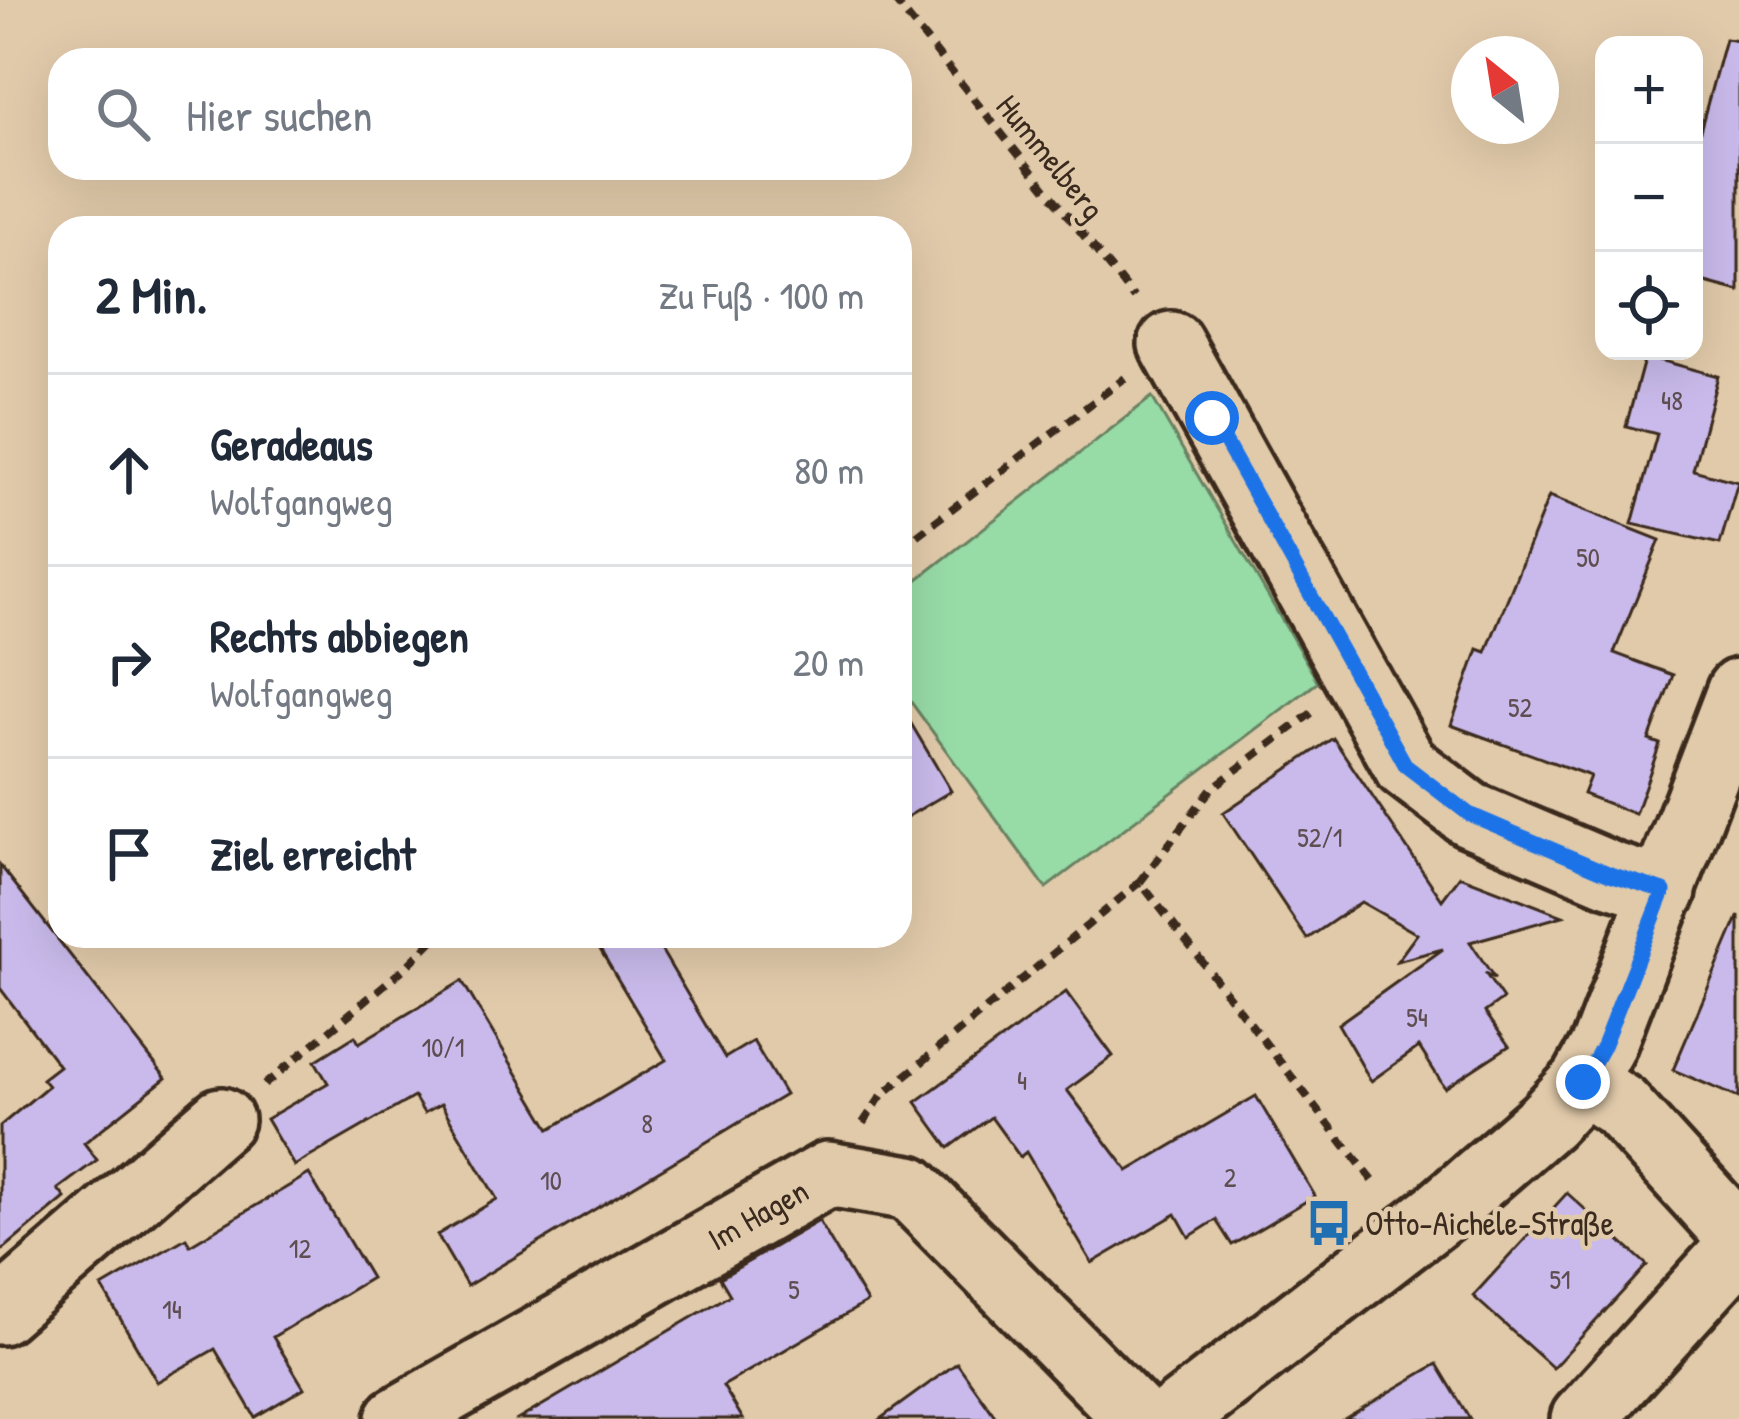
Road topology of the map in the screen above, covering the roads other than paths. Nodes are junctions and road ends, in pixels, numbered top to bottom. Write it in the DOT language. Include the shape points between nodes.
graph roads {
  1 [pos="1171,344"];
  2 [pos="1739,691"];
  3 [pos="1664,891"];
  4 [pos="1583,1082"];
  5 [pos="221,1120"];
  6 [pos="1739,1237"];
  7 [pos="1739,1247"];
  8 [pos="0,1312"];
  9 [pos="398,1419"];
  10 [pos="1138,1419"];
  11 [pos="1173,1419"];
  12 [pos="1583,1419"];
  1 -- 3 [label="street" via="1406,766 1469,814"];
  2 -- 3 [label="street"];
  3 -- 4 [label="street"];
  4 -- 6 [label="street" via="1620,1106"];
  4 -- 11 [label="street" via="1442,1211"];
  5 -- 8 [label="street"];
  7 -- 12 [label="street"];
  9 -- 10 [label="street, Im Hagen" via="828,1174 910,1188"];
}
